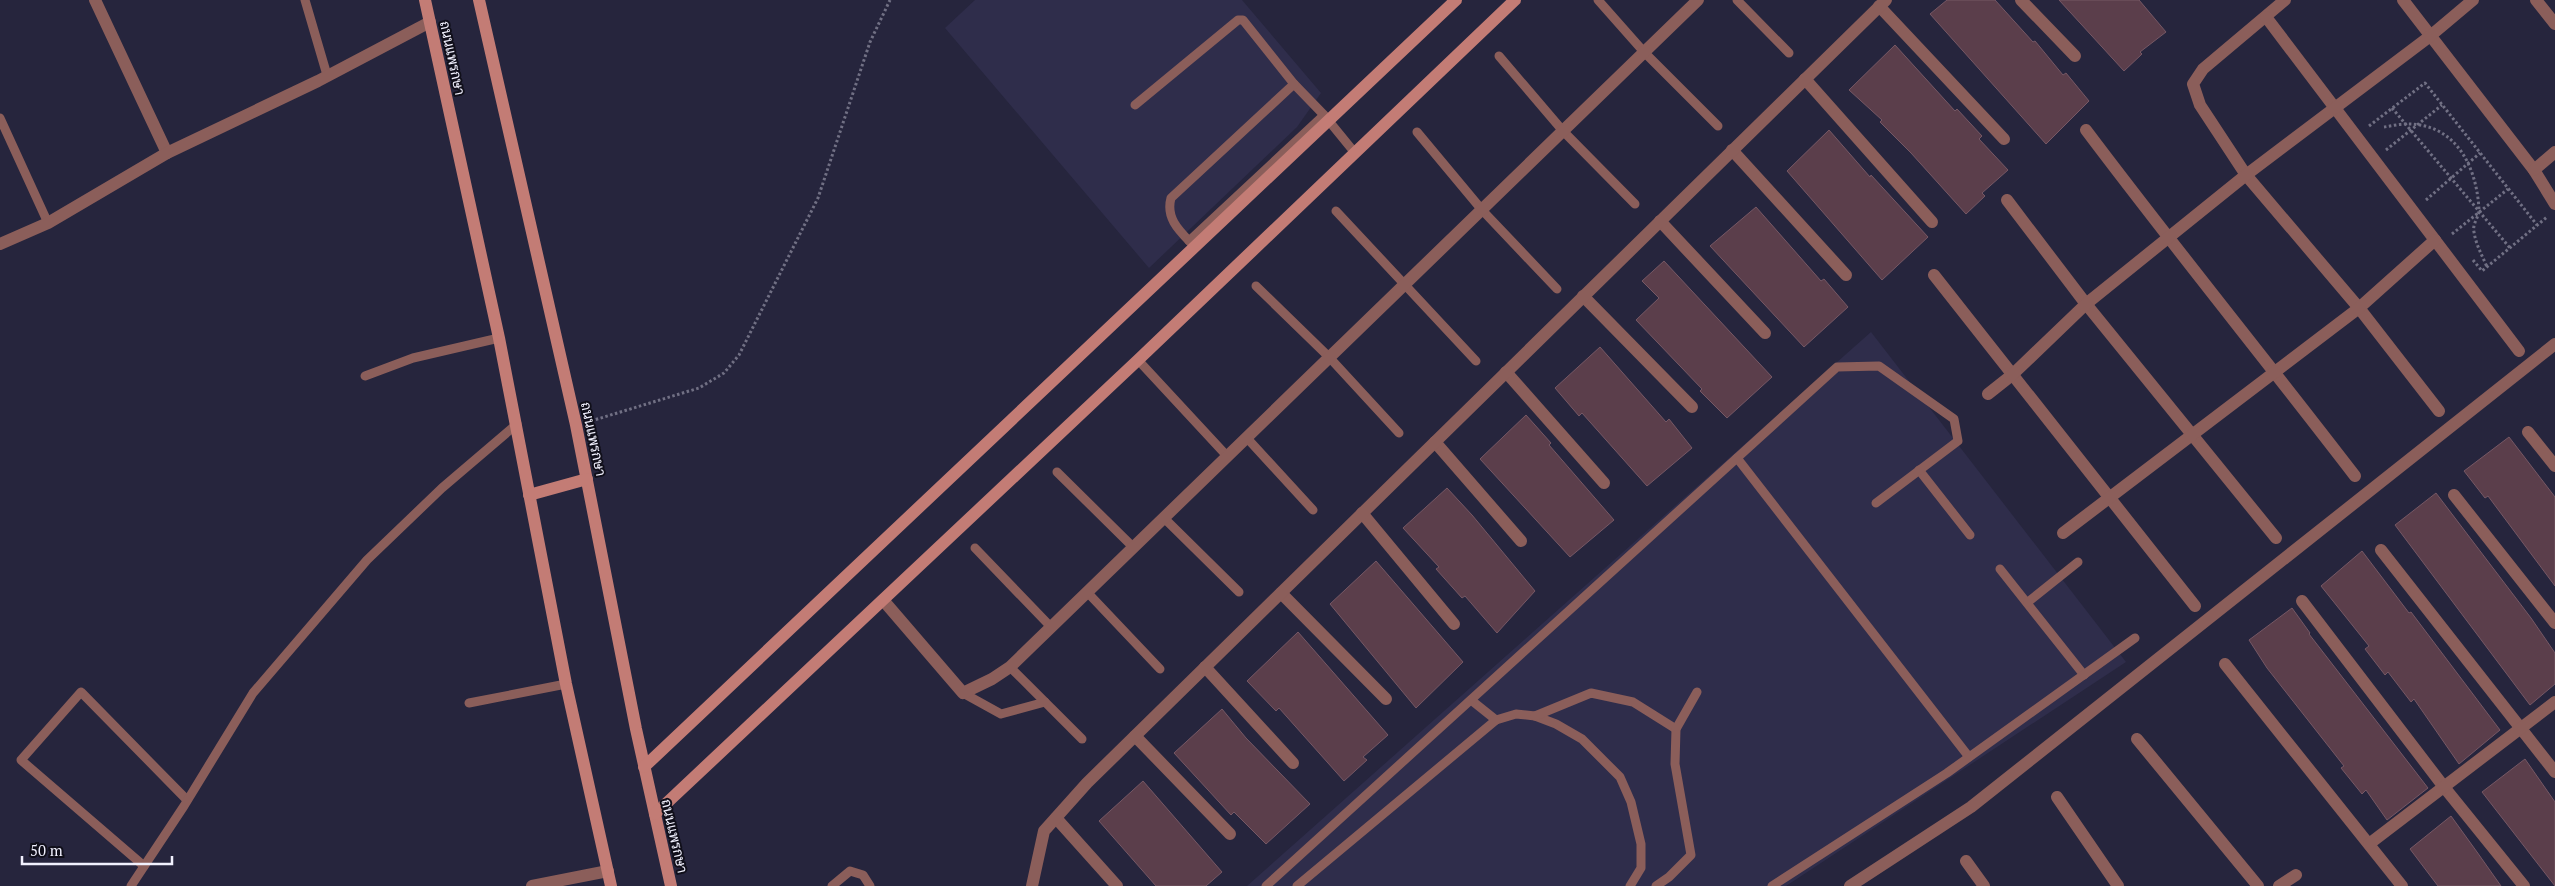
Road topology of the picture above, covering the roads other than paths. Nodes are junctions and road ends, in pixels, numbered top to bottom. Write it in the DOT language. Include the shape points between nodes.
graph roads {
  1 [pos="95,0"];
  2 [pos="305,0"];
  3 [pos="425,0"];
  4 [pos="479,0"];
  5 [pos="1456,0"];
  6 [pos="1515,0"];
  7 [pos="1598,0"];
  8 [pos="1698,0"];
  9 [pos="1737,0"];
  10 [pos="2022,0"];
  11 [pos="2285,0"];
  12 [pos="2402,0"];
  13 [pos="2472,0"];
  14 [pos="2536,0"];
  15 [pos="1882,3"];
  16 [pos="2266,17"];
  17 [pos="430,22"];
  18 [pos="2555,24"];
  19 [pos="2429,37"];
  20 [pos="1644,52"];
  21 [pos="1789,53"];
  22 [pos="1498,56"];
  23 [pos="2074,56"];
  24 [pos="327,75"];
  25 [pos="1805,79"];
  26 [pos="1294,84"];
  27 [pos="1136,105"];
  28 [pos="2334,108"];
  29 [pos="0,118"];
  30 [pos="1327,118"];
  31 [pos="1718,126"];
  32 [pos="2086,130"];
  33 [pos="1563,131"];
  34 [pos="1417,132"];
  35 [pos="2004,139"];
  36 [pos="1732,150"];
  37 [pos="1355,152"];
  38 [pos="2555,152"];
  39 [pos="168,153"];
  40 [pos="2534,170"];
  41 [pos="2246,175"];
  42 [pos="2006,200"];
  43 [pos="1635,204"];
  44 [pos="1482,210"];
  45 [pos="2552,210"];
  46 [pos="1336,211"];
  47 [pos="1660,221"];
  48 [pos="1932,222"];
  49 [pos="48,223"];
  50 [pos="2167,239"];
  51 [pos="2435,240"];
  52 [pos="0,244"];
  53 [pos="1192,244"];
  54 [pos="1846,275"];
  55 [pos="1934,276"];
  56 [pos="1256,286"];
  57 [pos="1403,286"];
  58 [pos="1557,289"];
  59 [pos="1583,296"];
  60 [pos="2086,304"];
  61 [pos="2359,308"];
  62 [pos="1764,333"];
  63 [pos="499,338"];
  64 [pos="2555,344"];
  65 [pos="2520,351"];
  66 [pos="1329,357"];
  67 [pos="1138,360"];
  68 [pos="1476,361"];
  69 [pos="1506,372"];
  70 [pos="2276,373"];
  71 [pos="2012,375"];
  72 [pos="365,376"];
  73 [pos="1988,394"];
  74 [pos="1692,407"];
  75 [pos="2439,411"];
  76 [pos="517,424"];
  77 [pos="2528,432"];
  78 [pos="1399,433"];
  79 [pos="2193,435"];
  80 [pos="1246,437"];
  81 [pos="1435,442"];
  82 [pos="1227,456"];
  83 [pos="1738,458"];
  84 [pos="2555,466"];
  85 [pos="1919,470"];
  86 [pos="1057,472"];
  87 [pos="2355,476"];
  88 [pos="588,479"];
  89 [pos="1604,483"];
  90 [pos="529,495"];
  91 [pos="2454,496"];
  92 [pos="2109,498"];
  93 [pos="1876,503"];
  94 [pos="1313,510"];
  95 [pos="1362,513"];
  96 [pos="1164,518"];
  97 [pos="2063,533"];
  98 [pos="1970,535"];
  99 [pos="2276,538"];
  100 [pos="1521,541"];
  101 [pos="975,548"];
  102 [pos="1133,548"];
  103 [pos="2382,550"];
  104 [pos="2078,562"];
  105 [pos="2000,569"];
  106 [pos="1087,592"];
  107 [pos="1238,592"];
  108 [pos="1281,592"];
  109 [pos="883,600"];
  110 [pos="2028,602"];
  111 [pos="2302,602"];
  112 [pos="2195,606"];
  113 [pos="2555,623"];
  114 [pos="1454,624"];
  115 [pos="1051,627"];
  116 [pos="2135,638"];
  117 [pos="2225,664"];
  118 [pos="1010,666"];
  119 [pos="1206,667"];
  120 [pos="1160,669"];
  121 [pos="2084,675"];
  122 [pos="566,684"];
  123 [pos="1697,692"];
  124 [pos="963,693"];
  125 [pos="1386,699"];
  126 [pos="1471,700"];
  127 [pos="1045,702"];
  128 [pos="2555,702"];
  129 [pos="469,703"];
  130 [pos="1535,716"];
  131 [pos="1496,720"];
  132 [pos="2520,728"];
  133 [pos="1676,730"];
  134 [pos="1135,736"];
  135 [pos="1082,739"];
  136 [pos="2137,739"];
  137 [pos="1969,757"];
  138 [pos="1293,763"];
  139 [pos="644,767"];
  140 [pos="2555,772"];
  141 [pos="2444,787"];
  142 [pos="2057,797"];
  143 [pos="188,800"];
  144 [pos="655,814"];
  145 [pos="1056,818"];
  146 [pos="1230,834"];
  147 [pos="2369,844"];
  148 [pos="1966,861"];
  149 [pos="144,866"];
  150 [pos="608,871"];
  151 [pos="2296,875"];
  152 [pos="131,886"];
  153 [pos="532,886"];
  154 [pos="611,886"];
  155 [pos="671,886"];
  156 [pos="832,886"];
  157 [pos="870,886"];
  158 [pos="1032,886"];
  159 [pos="1117,886"];
  160 [pos="1266,886"];
  161 [pos="1298,886"];
  162 [pos="1630,886"];
  163 [pos="1656,886"];
  164 [pos="1772,886"];
  165 [pos="1850,886"];
  166 [pos="1984,886"];
  167 [pos="2118,886"];
  168 [pos="2258,886"];
  169 [pos="2279,886"];
  170 [pos="2402,886"];
  171 [pos="2524,886"];
  1 -- 39 [label="street"];
  2 -- 24 [label="lane"];
  3 -- 17 [label="street, ถนนแพรกษา"];
  4 -- 88 [label="street, ถนนแพรกษา"];
  5 -- 30 [label="street"];
  6 -- 37 [label="street"];
  7 -- 20 [label="lane"];
  8 -- 20 [label="street"];
  9 -- 21 [label="lane"];
  10 -- 23 [label="street"];
  11 -- 16 [label="street"];
  12 -- 19 [label="street"];
  13 -- 19 [label="street"];
  14 -- 18 [label="street"];
  15 -- 25 [label="street"];
  15 -- 35 [label="street"];
  16 -- 28 [label="street"];
  16 -- 41 [label="street" via="2203,69 2194,84 2200,105"];
  17 -- 24 [label="street"];
  17 -- 63 [label="street, ถนนแพรกษา"];
  19 -- 28 [label="street"];
  19 -- 40 [label="street"];
  20 -- 31 [label="lane"];
  20 -- 33 [label="street"];
  22 -- 33 [label="lane"];
  24 -- 39 [label="street"];
  25 -- 36 [label="street"];
  25 -- 48 [label="street"];
  26 -- 27 [label="lane" via="1243,20 1238,20"];
  26 -- 30 [label="lane"];
  26 -- 53 [label="lane" via="1171,198 1168,208 1171,218"];
  28 -- 41 [label="street"];
  28 -- 51 [label="street"];
  29 -- 49 [label="lane"];
  30 -- 37 [label="lane"];
  30 -- 53 [label="street"];
  32 -- 50 [label="street"];
  33 -- 43 [label="lane"];
  33 -- 44 [label="street"];
  34 -- 44 [label="lane"];
  36 -- 47 [label="street"];
  36 -- 54 [label="street"];
  37 -- 67 [label="street"];
  38 -- 40 [label="street"];
  39 -- 49 [label="street"];
  40 -- 45 [label="street"];
  41 -- 50 [label="street"];
  41 -- 61 [label="street"];
  42 -- 60 [label="street"];
  44 -- 57 [label="street"];
  44 -- 58 [label="lane"];
  46 -- 57 [label="lane"];
  47 -- 59 [label="street"];
  47 -- 62 [label="street"];
  49 -- 52 [label="street"];
  50 -- 60 [label="street"];
  50 -- 70 [label="street"];
  51 -- 61 [label="street"];
  51 -- 65 [label="street"];
  53 -- 139 [label="street"];
  55 -- 71 [label="street"];
  56 -- 66 [label="lane"];
  57 -- 66 [label="street"];
  57 -- 68 [label="lane"];
  59 -- 69 [label="street"];
  59 -- 74 [label="street"];
  60 -- 71 [label="street"];
  60 -- 79 [label="street"];
  61 -- 70 [label="street"];
  61 -- 75 [label="street"];
  63 -- 72 [label="lane" via="412,358"];
  63 -- 76 [label="street, ถนนแพรกษา"];
  64 -- 165 [label="street" via="1971,807"];
  66 -- 78 [label="lane"];
  66 -- 80 [label="street"];
  67 -- 82 [label="lane"];
  67 -- 109 [label="street"];
  69 -- 81 [label="street"];
  69 -- 89 [label="street"];
  70 -- 79 [label="street"];
  70 -- 87 [label="street"];
  71 -- 73 [label="street"];
  71 -- 92 [label="street"];
  76 -- 90 [label="street, ถนนแพรกษา"];
  76 -- 143 [label="lane" via="442,488 368,560 253,693"];
  77 -- 84 [label="street"];
  79 -- 92 [label="street"];
  79 -- 99 [label="street"];
  80 -- 82 [label="street"];
  80 -- 94 [label="lane"];
  81 -- 95 [label="street"];
  81 -- 100 [label="street"];
  82 -- 96 [label="street"];
  83 -- 85 [label="lane" via="1837,368 1879,366 1954,419 1958,441"];
  83 -- 126 [label="lane"];
  83 -- 137 [label="lane"];
  85 -- 93 [label="lane"];
  85 -- 98 [label="lane"];
  86 -- 102 [label="lane"];
  88 -- 90 [label="street"];
  88 -- 139 [label="street, ถนนแพรกษา"];
  90 -- 122 [label="street, ถนนแพรกษา"];
  91 -- 113 [label="street"];
  92 -- 97 [label="street"];
  92 -- 112 [label="street"];
  95 -- 108 [label="street"];
  95 -- 114 [label="street"];
  96 -- 102 [label="street"];
  96 -- 107 [label="lane"];
  101 -- 115 [label="lane"];
  102 -- 106 [label="street"];
  103 -- 132 [label="street"];
  104 -- 110 [label="lane"];
  105 -- 110 [label="lane"];
  106 -- 115 [label="street"];
  106 -- 120 [label="lane"];
  108 -- 119 [label="street"];
  108 -- 125 [label="street"];
  109 -- 124 [label="street"];
  109 -- 144 [label="street"];
  110 -- 121 [label="lane"];
  111 -- 141 [label="street"];
  115 -- 118 [label="street"];
  116 -- 121 [label="lane"];
  117 -- 147 [label="street"];
  118 -- 124 [label="street"];
  118 -- 127 [label="lane"];
  119 -- 134 [label="street"];
  119 -- 138 [label="street"];
  121 -- 137 [label="lane"];
  122 -- 129 [label="lane"];
  122 -- 150 [label="street, ถนนแพรกษา"];
  123 -- 133 [label="lane"];
  124 -- 127 [label="lane" via="1001,714"];
  126 -- 131 [label="lane"];
  126 -- 160 [label="lane"];
  127 -- 135 [label="lane"];
  128 -- 132 [label="street"];
  130 -- 131 [label="lane" via="1516,714"];
  130 -- 133 [label="lane" via="1591,693 1633,702"];
  130 -- 162 [label="lane" via="1582,738 1620,777 1632,802 1641,844 1641,868"];
  131 -- 161 [label="lane"];
  132 -- 140 [label="street"];
  132 -- 141 [label="street"];
  133 -- 163 [label="lane" via="1675,764 1691,855 1670,877"];
  134 -- 145 [label="street"];
  134 -- 146 [label="street"];
  136 -- 168 [label="street"];
  137 -- 164 [label="lane"];
  139 -- 144 [label="street, ถนนแพรกษา"];
  141 -- 147 [label="street"];
  141 -- 171 [label="street"];
  142 -- 167 [label="street"];
  143 -- 149 [label="lane"];
  143 -- 149 [label="lane" via="81,692 22,760"];
  144 -- 155 [label="street, ถนนแพรกษา"];
  145 -- 158 [label="street" via="1044,832"];
  145 -- 159 [label="street"];
  147 -- 170 [label="street"];
  148 -- 166 [label="street"];
  149 -- 152 [label="lane"];
  150 -- 153 [label="street"];
  150 -- 154 [label="street, ถนนแพรกษา"];
  151 -- 169 [label="street"];
  156 -- 157 [label="lane" via="850,871 863,874"];
}
